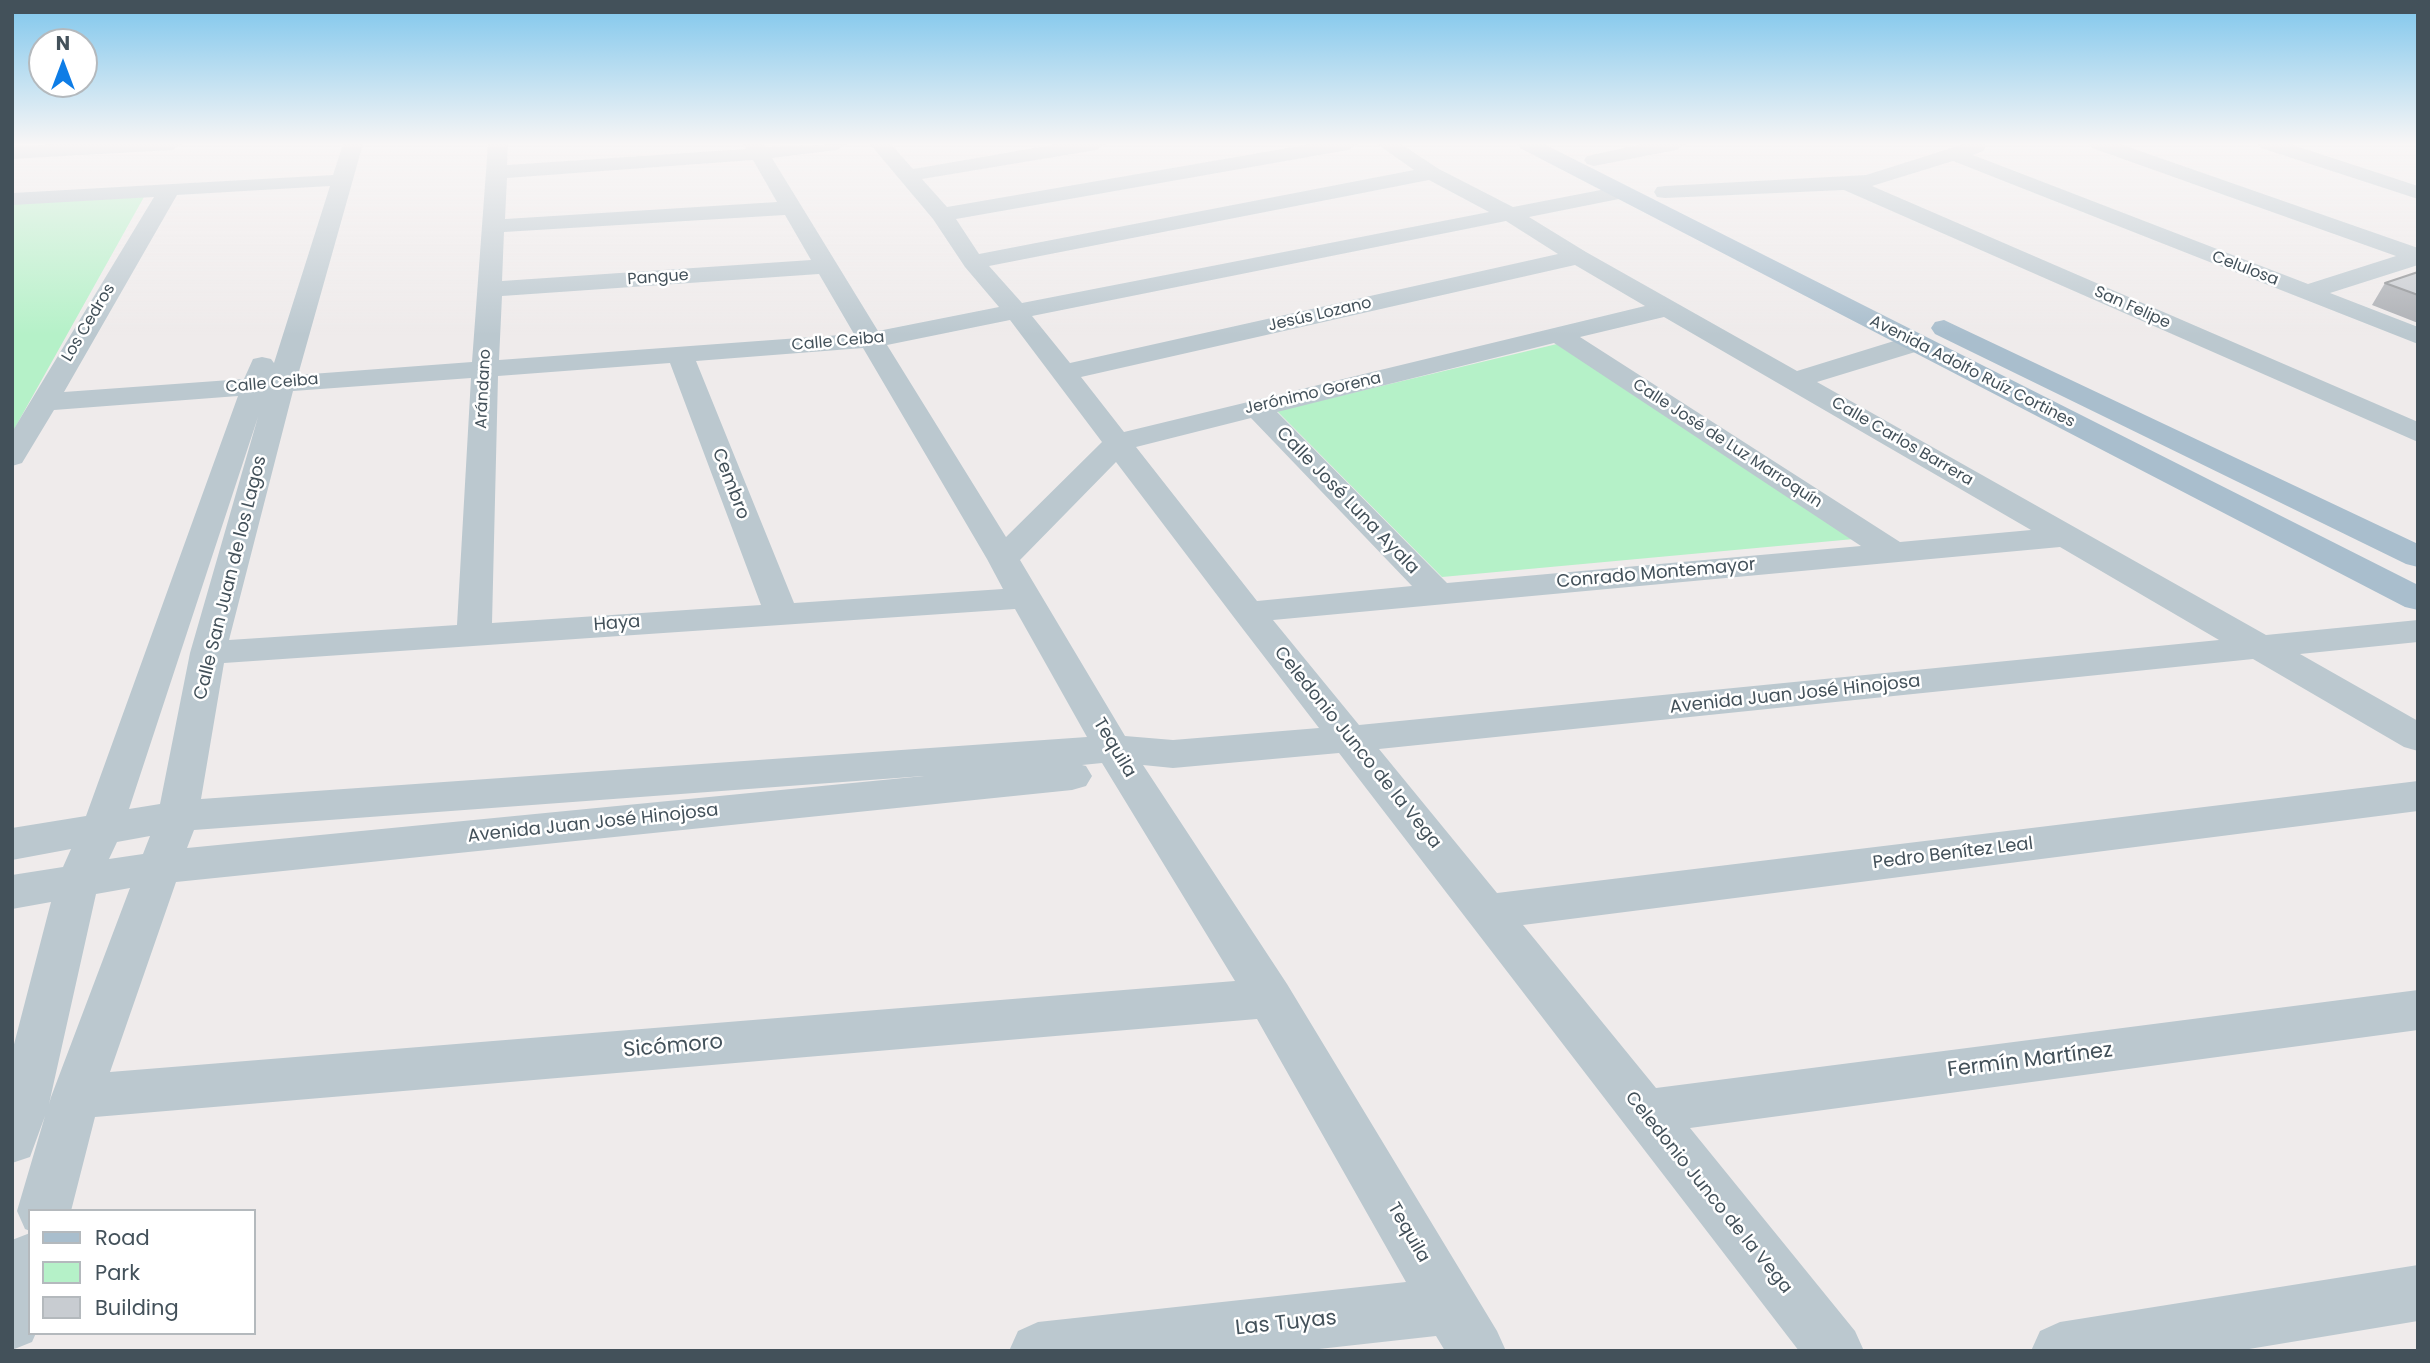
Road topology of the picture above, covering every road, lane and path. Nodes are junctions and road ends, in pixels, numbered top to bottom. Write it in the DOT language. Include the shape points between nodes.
graph roads {
  1 [pos="159,208"];
  2 [pos="319,208"];
  3 [pos="331,208"];
  4 [pos="494,208"];
  5 [pos="792,208"];
  6 [pos="935,208"];
  7 [pos="985,208"];
  8 [pos="1254,208"];
  9 [pos="1498,208"];
  10 [pos="1537,208"];
  11 [pos="1654,208"];
  12 [pos="1697,208"];
  13 [pos="1903,208"];
  14 [pos="2089,208"];
  15 [pos="2277,208"];
  16 [pos="1508,213"];
  17 [pos="942,215"];
  18 [pos="493,226"];
  19 [pos="1578,257"];
  20 [pos="2418,257"];
  21 [pos="973,262"];
  22 [pos="826,266"];
  23 [pos="490,289"];
  24 [pos="2305,292"];
  25 [pos="1899,307"];
  26 [pos="1668,308"];
  27 [pos="1017,313"];
  28 [pos="1920,331"];
  29 [pos="1559,335"];
  30 [pos="2418,336"];
  31 [pos="872,340"];
  32 [pos="680,354"];
  33 [pos="485,368"];
  34 [pos="1062,373"];
  35 [pos="1796,380"];
  36 [pos="268,384"];
  37 [pos="43,402"];
  38 [pos="1256,407"];
  39 [pos="2418,433"];
  40 [pos="1117,444"];
  41 [pos="12,457"];
  42 [pos="2064,537"];
  43 [pos="1894,553"];
  44 [pos="2418,557"];
  45 [pos="1003,559"];
  46 [pos="1438,594"];
  47 [pos="1026,598"];
  48 [pos="2418,599"];
  49 [pos="1248,612"];
  50 [pos="781,613"];
  51 [pos="2418,631"];
  52 [pos="474,633"];
  53 [pos="2261,648"];
  54 [pos="208,653"];
  55 [pos="2418,738"];
  56 [pos="1350,739"];
  57 [pos="1119,759"];
  58 [pos="2418,796"];
  59 [pos="178,816"];
  60 [pos="102,828"];
  61 [pos="12,844"];
  62 [pos="160,867"];
  63 [pos="78,880"];
  64 [pos="12,891"];
  65 [pos="1488,912"];
  66 [pos="1270,998"];
  67 [pos="2418,1010"];
  68 [pos="76,1097"];
  69 [pos="1643,1112"];
  70 [pos="12,1140"];
  71 [pos="45,1209"];
  72 [pos="28,1267"];
  73 [pos="2418,1293"];
  74 [pos="12,1322"];
  75 [pos="1463,1328"];
  76 [pos="1038,1351"];
  77 [pos="1835,1351"];
  78 [pos="2060,1351"];
  1 -- 37 [label="street, Los Cedros"];
  2 -- 36 [label="street, Calle San Juan de los Lagos"];
  3 -- 36 [label="street, Calle San Juan de los Lagos"];
  4 -- 18 [label="street, Arándano"];
  5 -- 18 [label="street"];
  5 -- 22 [label="street, Tequila"];
  6 -- 17 [label="street, Celedonio Junco de la Vega"];
  7 -- 17 [label="street"];
  8 -- 21 [label="street"];
  9 -- 16 [label="street, Calle Carlos Barrera"];
  10 -- 16 [label="street, Calle Ceiba"];
  11 -- 28 [label="main road, Avenida Adolfo Ruíz Cortines"];
  12 -- 25 [label="main road, Avenida Adolfo Ruíz Cortines"];
  13 -- 39 [label="street, San Felipe"];
  14 -- 24 [label="street, Celulosa"];
  15 -- 20 [label="street"];
  16 -- 19 [label="street, Calle Carlos Barrera"];
  16 -- 27 [label="street, Calle Ceiba"];
  17 -- 21 [label="street, Celedonio Junco de la Vega"];
  18 -- 23 [label="street, Arándano"];
  19 -- 26 [label="street, Calle Carlos Barrera"];
  19 -- 34 [label="street, Jesús Lozano"];
  20 -- 24 [label="street"];
  21 -- 27 [label="street, Celedonio Junco de la Vega"];
  22 -- 23 [label="street, Pangue"];
  22 -- 31 [label="street, Tequila"];
  23 -- 33 [label="street, Arándano"];
  24 -- 30 [label="street, Celulosa"];
  26 -- 29 [label="street, Jerónimo Gorena"];
  26 -- 35 [label="street, Calle Carlos Barrera"];
  27 -- 31 [label="street, Calle Ceiba"];
  27 -- 34 [label="street, Celedonio Junco de la Vega"];
  28 -- 35 [label="street"];
  28 -- 44 [label="main road, Avenida Adolfo Ruíz Cortines"];
  28 -- 48 [label="main road, Avenida Adolfo Ruíz Cortines"];
  29 -- 38 [label="street, Jerónimo Gorena"];
  29 -- 43 [label="street, Calle José de Luz Marroquín"];
  31 -- 32 [label="street, Calle Ceiba"];
  31 -- 45 [label="street, Tequila"];
  32 -- 33 [label="street, Calle Ceiba"];
  32 -- 50 [label="street, Cembro"];
  33 -- 36 [label="street, Calle Ceiba"];
  33 -- 52 [label="street, Arándano"];
  34 -- 40 [label="street, Celedonio Junco de la Vega"];
  35 -- 42 [label="street, Calle Carlos Barrera"];
  36 -- 37 [label="street, Calle Ceiba"];
  36 -- 54 [label="street, Calle San Juan de los Lagos"];
  36 -- 60 [label="street, Calle San Juan de los Lagos"];
  37 -- 41 [label="street, Los Cedros"];
  38 -- 40 [label="street, Jerónimo Gorena"];
  38 -- 46 [label="street, Calle José Luna Ayala"];
  40 -- 45 [label="street, Jerónimo Gorena"];
  40 -- 49 [label="street, Celedonio Junco de la Vega"];
  42 -- 43 [label="street, Conrado Montemayor"];
  42 -- 53 [label="street, Calle Carlos Barrera"];
  43 -- 46 [label="street, Conrado Montemayor"];
  45 -- 47 [label="street, Tequila"];
  46 -- 49 [label="street, Conrado Montemayor"];
  47 -- 50 [label="street, Haya"];
  47 -- 57 [label="street, Tequila"];
  49 -- 56 [label="street, Celedonio Junco de la Vega"];
  50 -- 52 [label="street, Haya"];
  51 -- 53 [label="street, Avenida Juan José Hinojosa"];
  52 -- 54 [label="street, Haya"];
  53 -- 55 [label="street, Calle Carlos Barrera"];
  53 -- 56 [label="street, Avenida Juan José Hinojosa"];
  54 -- 59 [label="street, Calle San Juan de los Lagos"];
  56 -- 57 [label="street, Avenida Juan José Hinojosa"];
  56 -- 65 [label="street, Celedonio Junco de la Vega"];
  57 -- 59 [label="street, Avenida Juan José Hinojosa"];
  57 -- 62 [label="street, Avenida Juan José Hinojosa"];
  57 -- 66 [label="street, Tequila"];
  58 -- 65 [label="street, Pedro Benítez Leal"];
  59 -- 60 [label="street, Avenida Juan José Hinojosa"];
  59 -- 62 [label="street, Calle San Juan de los Lagos"];
  60 -- 61 [label="street, Avenida Juan José Hinojosa"];
  60 -- 63 [label="street, Calle San Juan de los Lagos"];
  62 -- 63 [label="street, Avenida Juan José Hinojosa"];
  62 -- 68 [label="street, Calle San Juan de los Lagos"];
  63 -- 64 [label="street, Avenida Juan José Hinojosa"];
  63 -- 70 [label="street, Calle San Juan de los Lagos"];
  65 -- 69 [label="street, Celedonio Junco de la Vega"];
  66 -- 68 [label="street, Sicómoro"];
  66 -- 75 [label="street, Tequila"];
  67 -- 69 [label="street, Fermín Martínez"];
  68 -- 71 [label="street, Calle San Juan de los Lagos"];
  69 -- 77 [label="street, Celedonio Junco de la Vega"];
  72 -- 74 [label="street"];
  73 -- 78 [label="street"];
  75 -- 76 [label="street, Las Tuyas"];
}
